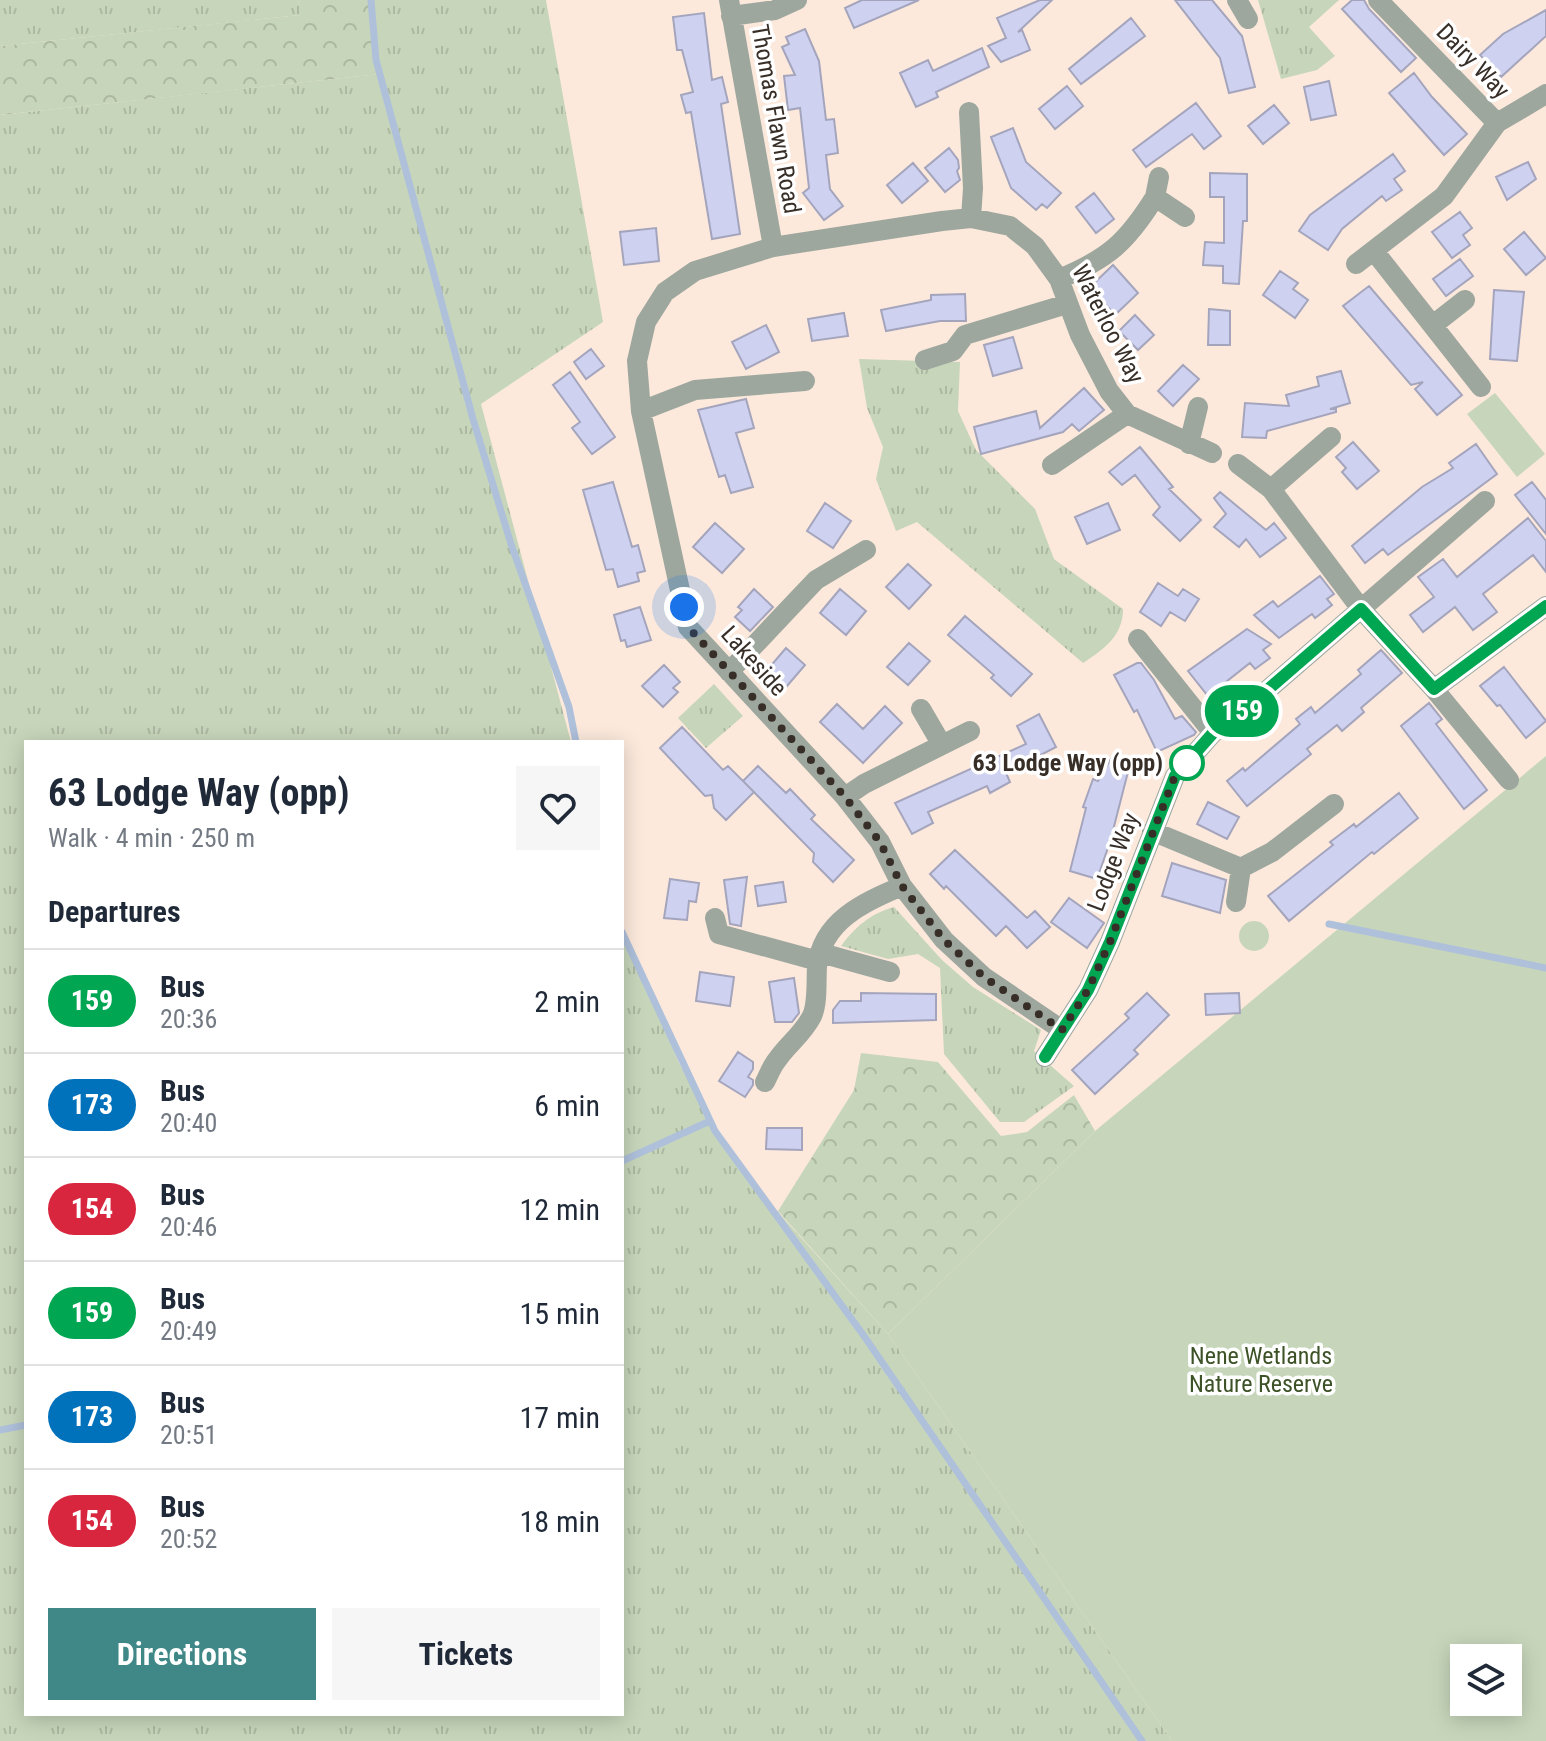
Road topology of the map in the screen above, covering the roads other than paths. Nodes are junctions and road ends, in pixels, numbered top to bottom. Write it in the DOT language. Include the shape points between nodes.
graph roads {
  1 [pos="797,0"];
  2 [pos="1237,0"];
  3 [pos="1378,0"];
  4 [pos="730,8"];
  5 [pos="1248,19"];
  6 [pos="1546,94"];
  7 [pos="969,112"];
  8 [pos="1497,123"];
  9 [pos="1185,217"];
  10 [pos="971,218"];
  11 [pos="773,247"];
  12 [pos="1374,251"];
  13 [pos="1356,264"];
  14 [pos="1059,279"];
  15 [pos="1465,300"];
  16 [pos="1067,304"];
  17 [pos="1433,325"];
  18 [pos="925,360"];
  19 [pos="805,381"];
  20 [pos="1481,387"];
  21 [pos="1198,407"];
  22 [pos="641,411"];
  23 [pos="1127,414"];
  24 [pos="1331,437"];
  25 [pos="1189,444"];
  26 [pos="1212,453"];
  27 [pos="1238,464"];
  28 [pos="1052,465"];
  29 [pos="1271,489"];
  30 [pos="1485,501"];
  31 [pos="866,550"];
  32 [pos="1546,606"];
  33 [pos="1361,609"];
  34 [pos="1138,639"];
  35 [pos="729,672"];
  36 [pos="1434,689"];
  37 [pos="921,709"];
  38 [pos="970,731"];
  39 [pos="1213,733"];
  40 [pos="942,745"];
  41 [pos="1509,780"];
  42 [pos="845,797"];
  43 [pos="1334,804"];
  44 [pos="1152,831"];
  45 [pos="1241,868"];
  46 [pos="902,886"];
  47 [pos="1236,902"];
  48 [pos="715,918"];
  49 [pos="819,957"];
  50 [pos="890,972"];
  51 [pos="1062,1030"];
  52 [pos="1045,1057"];
  53 [pos="765,1082"];
  1 -- 4 [label="street" via="775,10"];
  2 -- 5 [label="street"];
  3 -- 8 [label="street, Dairy Way"];
  4 -- 11 [label="street, Thomas Flawn Road"];
  6 -- 8 [label="street"];
  7 -- 10 [label="street"];
  8 -- 12 [label="street" via="1444,196"];
  9 -- 14 [label="street" via="1157,187 1133,231 1111,252"];
  10 -- 11 [label="street, Waterloo Way"];
  10 -- 14 [label="street, Waterloo Way" via="1010,226 1035,246"];
  11 -- 22 [label="street, Lakeside" via="695,271 665,292 646,322 637,361"];
  12 -- 13 [label="street"];
  12 -- 17 [label="street"];
  14 -- 16 [label="street, Waterloo Way"];
  15 -- 17 [label="street"];
  16 -- 18 [label="street" via="965,335 953,351"];
  16 -- 23 [label="street, Waterloo Way" via="1109,391"];
  17 -- 20 [label="street"];
  19 -- 22 [label="street" via="695,390"];
  21 -- 25 [label="street"];
  22 -- 35 [label="street, Lakeside" via="688,627"];
  23 -- 25 [label="street, Waterloo Way"];
  23 -- 28 [label="street"];
  24 -- 29 [label="street"];
  25 -- 26 [label="street, Waterloo Way"];
  27 -- 29 [label="street"];
  29 -- 33 [label="street"];
  30 -- 33 [label="street, Lodge Way"];
  31 -- 35 [label="street" via="816,580"];
  32 -- 36 [label="street"];
  33 -- 36 [label="street"];
  33 -- 39 [label="street, Lodge Way"];
  34 -- 39 [label="street"];
  35 -- 42 [label="street, Lakeside"];
  36 -- 41 [label="street"];
  37 -- 40 [label="street"];
  38 -- 40 [label="street"];
  39 -- 44 [label="street, Lodge Way" via="1175,776"];
  40 -- 42 [label="street"];
  42 -- 46 [label="street, Lakeside" via="880,842"];
  43 -- 45 [label="street" via="1272,852"];
  44 -- 45 [label="street"];
  44 -- 51 [label="street, Lodge Way" via="1110,942"];
  45 -- 47 [label="street"];
  46 -- 49 [label="street" via="847,913"];
  46 -- 51 [label="street, Lakeside" via="964,959"];
  48 -- 49 [label="street" via="719,934"];
  49 -- 50 [label="street"];
  49 -- 53 [label="street" via="814,1013"];
  51 -- 52 [label="street, Lodge Way"];
}
